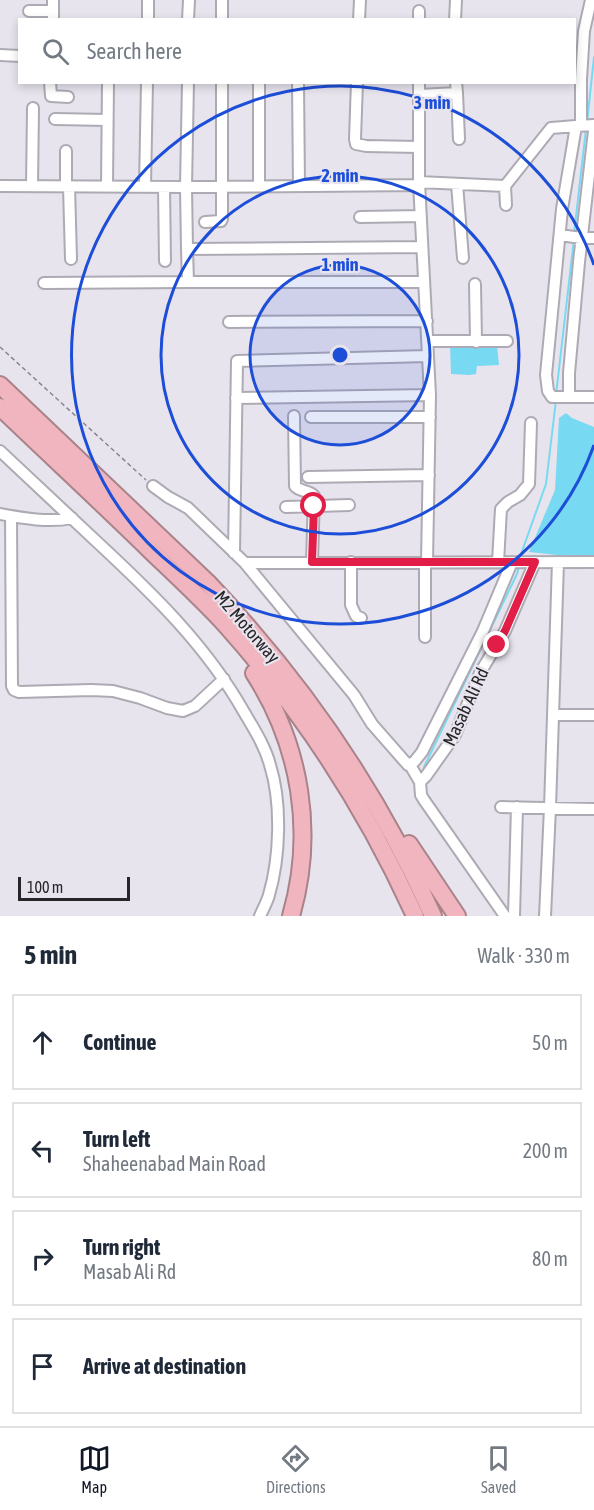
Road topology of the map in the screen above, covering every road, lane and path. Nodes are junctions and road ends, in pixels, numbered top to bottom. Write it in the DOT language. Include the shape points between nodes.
graph roads {
  1 [pos="148,0"];
  2 [pos="189,0"];
  3 [pos="222,0"];
  4 [pos="360,0"];
  5 [pos="456,0"];
  6 [pos="591,0"];
  7 [pos="53,10"];
  8 [pos="29,11"];
  9 [pos="148,18"];
  10 [pos="188,18"];
  11 [pos="222,18"];
  12 [pos="359,18"];
  13 [pos="455,18"];
  14 [pos="0,55"];
  15 [pos="18,56"];
  16 [pos="50,84"];
  17 [pos="108,84"];
  18 [pos="147,84"];
  19 [pos="188,84"];
  20 [pos="222,84"];
  21 [pos="259,84"];
  22 [pos="298,84"];
  23 [pos="357,84"];
  24 [pos="419,84"];
  25 [pos="457,88"];
  26 [pos="419,95"];
  27 [pos="68,97"];
  28 [pos="33,108"];
  29 [pos="55,119"];
  30 [pos="107,120"];
  31 [pos="587,126"];
  32 [pos="459,139"];
  33 [pos="418,147"];
  34 [pos="66,151"];
  35 [pos="419,184"];
  36 [pos="457,184"];
  37 [pos="0,186"];
  38 [pos="32,186"];
  39 [pos="68,186"];
  40 [pos="107,186"];
  41 [pos="145,186"];
  42 [pos="222,186"];
  43 [pos="259,186"];
  44 [pos="299,186"];
  45 [pos="505,186"];
  46 [pos="164,187"];
  47 [pos="186,187"];
  48 [pos="506,205"];
  49 [pos="421,216"];
  50 [pos="360,217"];
  51 [pos="205,222"];
  52 [pos="572,237"];
  53 [pos="594,238"];
  54 [pos="422,247"];
  55 [pos="187,249"];
  56 [pos="463,258"];
  57 [pos="71,259"];
  58 [pos="165,261"];
  59 [pos="188,282"];
  60 [pos="423,282"];
  61 [pos="44,283"];
  62 [pos="475,284"];
  63 [pos="427,321"];
  64 [pos="229,322"];
  65 [pos="427,341"];
  66 [pos="507,341"];
  67 [pos="476,342"];
  68 [pos="0,347"];
  69 [pos="428,356"];
  70 [pos="0,385"];
  71 [pos="430,395"];
  72 [pos="560,397"];
  73 [pos="594,397"];
  74 [pos="236,398"];
  75 [pos="0,407"];
  76 [pos="294,416"];
  77 [pos="311,417"];
  78 [pos="430,417"];
  79 [pos="531,423"];
  80 [pos="0,451"];
  81 [pos="429,475"];
  82 [pos="308,477"];
  83 [pos="153,486"];
  84 [pos="314,506"];
  85 [pos="349,506"];
  86 [pos="286,507"];
  87 [pos="6,515"];
  88 [pos="117,517"];
  89 [pos="72,518"];
  90 [pos="234,553"];
  91 [pos="312,562"];
  92 [pos="351,562"];
  93 [pos="426,562"];
  94 [pos="498,562"];
  95 [pos="512,562"];
  96 [pos="535,562"];
  97 [pos="558,562"];
  98 [pos="594,562"];
  99 [pos="245,563"];
  100 [pos="361,618"];
  101 [pos="425,637"];
  102 [pos="262,643"];
  103 [pos="224,679"];
  104 [pos="553,715"];
  105 [pos="594,716"];
  106 [pos="410,765"];
  107 [pos="420,782"];
  108 [pos="501,807"];
  109 [pos="517,807"];
  110 [pos="550,808"];
  111 [pos="594,809"];
  112 [pos="260,916"];
  113 [pos="291,916"];
  114 [pos="415,916"];
  115 [pos="433,916"];
  116 [pos="457,916"];
  117 [pos="505,916"];
  118 [pos="514,916"];
  119 [pos="545,916"];
  1 -- 9 [label="street"];
  2 -- 10 [label="street"];
  3 -- 11 [label="street"];
  4 -- 12 [label="street"];
  5 -- 13 [label="street"];
  6 -- 31 [label="street" via="584,31 581,79"];
  7 -- 8 [label="street"];
  14 -- 15 [label="street"];
  16 -- 27 [label="street" via="51,96"];
  17 -- 30 [label="street"];
  18 -- 41 [label="street"];
  19 -- 47 [label="street"];
  20 -- 42 [label="street"];
  21 -- 43 [label="street"];
  22 -- 44 [label="street"];
  23 -- 33 [label="street" via="357,144"];
  24 -- 26 [label="street"];
  25 -- 26 [label="street"];
  25 -- 32 [label="street"];
  26 -- 33 [label="street"];
  28 -- 38 [label="street"];
  29 -- 30 [label="street"];
  30 -- 40 [label="street"];
  31 -- 45 [label="street" via="551,128"];
  31 -- 52 [label="street"];
  31 -- 52 [label="street" via="562,209"];
  33 -- 35 [label="street"];
  34 -- 39 [label="street"];
  35 -- 36 [label="street"];
  35 -- 44 [label="street"];
  35 -- 49 [label="street"];
  36 -- 45 [label="street"];
  36 -- 56 [label="street"];
  37 -- 38 [label="street"];
  38 -- 39 [label="street"];
  39 -- 40 [label="street"];
  39 -- 57 [label="street"];
  40 -- 41 [label="street"];
  41 -- 46 [label="street"];
  42 -- 43 [label="street"];
  42 -- 47 [label="street"];
  42 -- 51 [label="street" via="221,221"];
  43 -- 44 [label="street"];
  45 -- 48 [label="street"];
  46 -- 47 [label="street"];
  46 -- 58 [label="street"];
  47 -- 55 [label="street"];
  49 -- 50 [label="street"];
  49 -- 54 [label="street"];
  52 -- 53 [label="street"];
  52 -- 72 [label="street" via="569,373"];
  52 -- 72 [label="street" via="546,375 548,391"];
  54 -- 55 [label="street"];
  54 -- 60 [label="street"];
  55 -- 59 [label="street"];
  59 -- 60 [label="street"];
  59 -- 61 [label="street"];
  60 -- 63 [label="street"];
  62 -- 67 [label="street"];
  63 -- 64 [label="street"];
  63 -- 65 [label="street"];
  65 -- 67 [label="street"];
  65 -- 69 [label="street"];
  66 -- 67 [label="street"];
  68 -- 83 [label="path"];
  69 -- 71 [label="street"];
  69 -- 74 [label="street" via="237,361"];
  70 -- 102 [label="highway, M2 Motorway" via="208,583"];
  71 -- 74 [label="street"];
  71 -- 78 [label="street"];
  72 -- 73 [label="street"];
  74 -- 90 [label="street"];
  75 -- 88 [label="highway, M2 Motorway"];
  76 -- 84 [label="street" via="295,486 314,496"];
  77 -- 78 [label="street"];
  78 -- 81 [label="street"];
  79 -- 94 [label="street" via="529,484 501,509"];
  80 -- 89 [label="street"];
  81 -- 82 [label="street"];
  81 -- 93 [label="street"];
  83 -- 90 [label="street" via="188,508"];
  84 -- 85 [label="street"];
  84 -- 86 [label="street"];
  84 -- 91 [label="street"];
  87 -- 89 [label="street"];
  87 -- 103 [label="street" via="14,690 113,691 183,711 195,706"];
  88 -- 113 [label="highway" via="248,664 278,717 295,766 303,816 303,852"];
  88 -- 114 [label="highway, M2 Motorway" via="224,623 300,718 366,819"];
  89 -- 103 [label="street" via="185,628"];
  90 -- 99 [label="street"];
  91 -- 92 [label="street"];
  91 -- 99 [label="street"];
  92 -- 93 [label="street"];
  92 -- 100 [label="street" via="351,605"];
  93 -- 94 [label="street"];
  93 -- 101 [label="street"];
  94 -- 95 [label="street"];
  95 -- 96 [label="street"];
  95 -- 106 [label="street" via="483,631 422,752"];
  96 -- 97 [label="street"];
  96 -- 107 [label="street, Masab Ali Rd" via="505,631 480,673 455,735"];
  97 -- 98 [label="street"];
  97 -- 104 [label="street"];
  99 -- 106 [label="street" via="354,694 372,724"];
  102 -- 115 [label="highway, M2 Motorway" via="312,707 361,780"];
  102 -- 116 [label="highway" via="306,689"];
  103 -- 112 [label="street" via="270,763 277,794 276,858"];
  104 -- 105 [label="street"];
  104 -- 110 [label="street"];
  106 -- 107 [label="street"];
  107 -- 117 [label="street" via="424,800"];
  108 -- 109 [label="street"];
  109 -- 110 [label="street"];
  109 -- 118 [label="street"];
  110 -- 111 [label="street"];
  110 -- 119 [label="street"];
}
